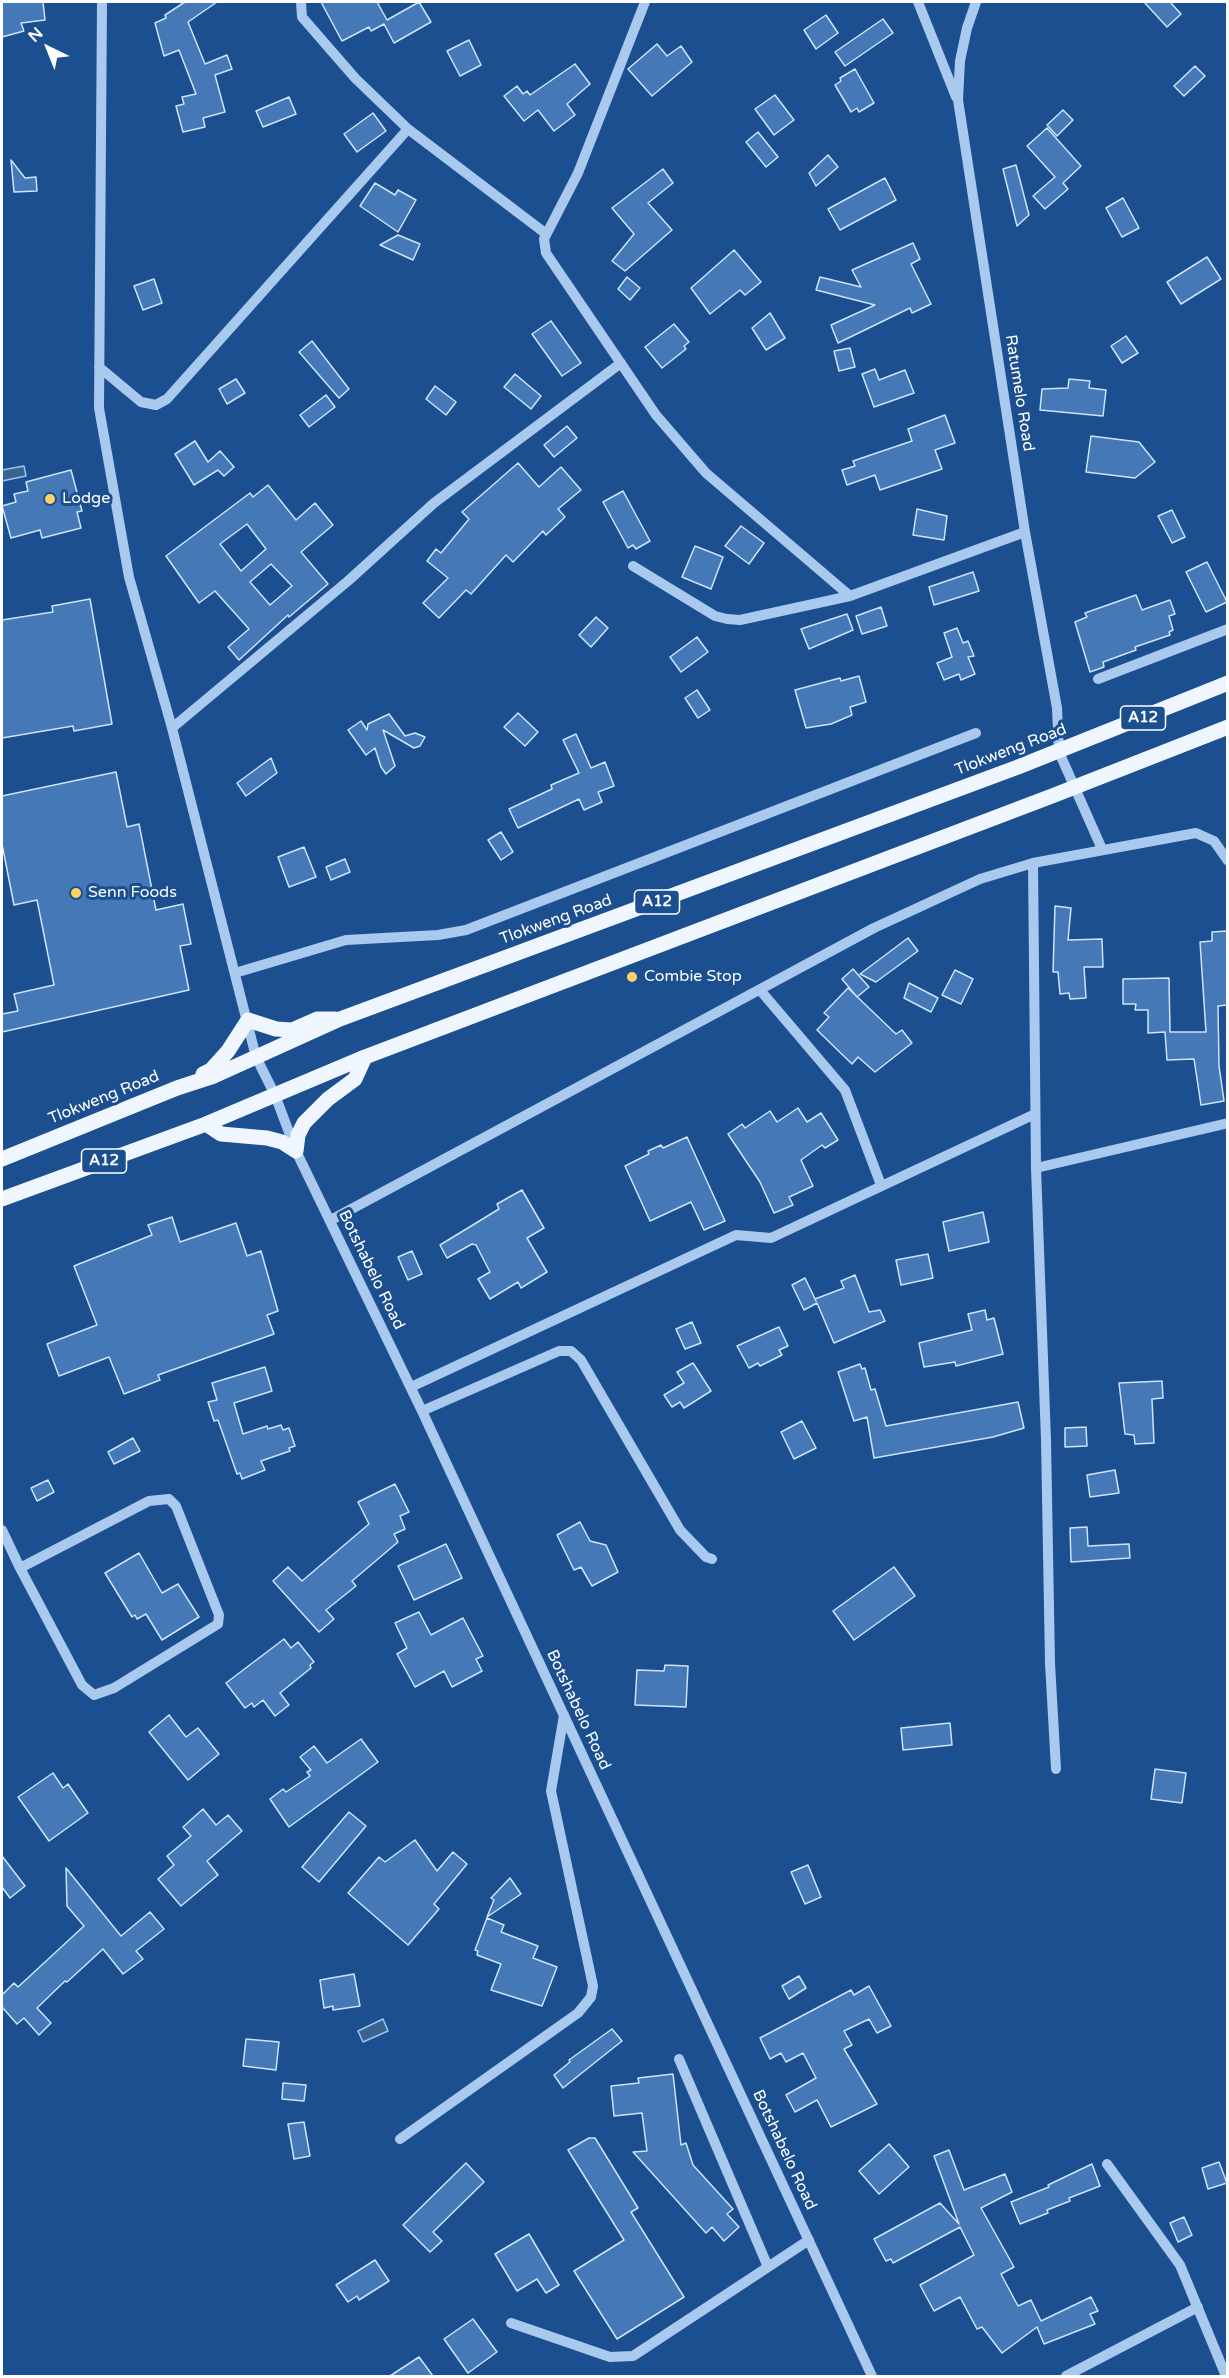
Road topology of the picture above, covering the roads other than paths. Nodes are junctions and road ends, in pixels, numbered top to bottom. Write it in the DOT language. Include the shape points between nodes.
graph roads {
  1 [pos="102,2"];
  2 [pos="301,2"];
  3 [pos="645,2"];
  4 [pos="918,2"];
  5 [pos="976,2"];
  6 [pos="958,100"];
  7 [pos="408,129"];
  8 [pos="545,234"];
  9 [pos="621,363"];
  10 [pos="99,367"];
  11 [pos="1025,532"];
  12 [pos="633,566"];
  13 [pos="850,596"];
  14 [pos="1227,629"];
  15 [pos="1098,679"];
  16 [pos="1227,683"];
  17 [pos="1227,727"];
  18 [pos="172,728"];
  19 [pos="976,733"];
  20 [pos="1059,752"];
  21 [pos="1074,788"];
  22 [pos="1102,849"];
  23 [pos="1227,861"];
  24 [pos="1033,863"];
  25 [pos="235,973"];
  26 [pos="760,990"];
  27 [pos="340,1019"];
  28 [pos="248,1020"];
  29 [pos="256,1057"];
  30 [pos="365,1057"];
  31 [pos="177,1088"];
  32 [pos="275,1095"];
  33 [pos="1035,1114"];
  34 [pos="206,1124"];
  35 [pos="1227,1124"];
  36 [pos="296,1151"];
  37 [pos="2,1159"];
  38 [pos="1036,1168"];
  39 [pos="880,1185"];
  40 [pos="2,1199"];
  41 [pos="331,1220"];
  42 [pos="411,1387"];
  43 [pos="422,1410"];
  44 [pos="2,1530"];
  45 [pos="712,1559"];
  46 [pos="20,1568"];
  47 [pos="564,1715"];
  48 [pos="1056,1769"];
  49 [pos="679,2059"];
  50 [pos="400,2139"];
  51 [pos="1107,2164"];
  52 [pos="809,2240"];
  53 [pos="768,2267"];
  54 [pos="1198,2307"];
  55 [pos="511,2323"];
  56 [pos="872,2376"];
  57 [pos="1066,2376"];
  58 [pos="1226,2376"];
  1 -- 10 [label="street, Botshabelo Road"];
  2 -- 7 [label="street" via="302,17 355,78"];
  3 -- 8 [label="street" via="578,173"];
  4 -- 6 [label="street"];
  5 -- 6 [label="street, Ratumelo Road" via="960,62"];
  6 -- 11 [label="street, Ratumelo Road"];
  7 -- 8 [label="street"];
  7 -- 10 [label="street" via="167,399 156,405 141,402"];
  8 -- 9 [label="street" via="546,253"];
  9 -- 13 [label="street" via="656,415 706,473"];
  9 -- 18 [label="street" via="434,503 348,581"];
  10 -- 18 [label="street, Botshabelo Road" via="99,408 129,577"];
  11 -- 13 [label="street"];
  11 -- 20 [label="street, Ratumelo Road" via="1057,708"];
  12 -- 13 [label="street" via="715,616 727,619 740,620"];
  14 -- 15 [label="street"];
  16 -- 20 [label="main road, Tlokweng Road / A12"];
  17 -- 21 [label="main road, A12"];
  18 -- 25 [label="street, Botshabelo Road"];
  19 -- 25 [label="street" via="466,930 346,940"];
  20 -- 21 [label="street, Ratumelo Road"];
  20 -- 27 [label="main road, Tlokweng Road / A12"];
  21 -- 22 [label="street, Ratumelo Road"];
  21 -- 30 [label="main road, A12"];
  22 -- 23 [label="street" via="1196,833 1214,841"];
  22 -- 24 [label="street"];
  24 -- 26 [label="street" via="980,879 874,928"];
  24 -- 33 [label="street"];
  25 -- 28 [label="street, Botshabelo Road"];
  26 -- 39 [label="street" via="845,1090"];
  26 -- 41 [label="street"];
  27 -- 28 [label="main road" via="317,1019 292,1030"];
  27 -- 29 [label="main road, Tlokweng Road / A12"];
  28 -- 29 [label="street, Botshabelo Road"];
  28 -- 31 [label="main road" via="237,1040 211,1070"];
  29 -- 31 [label="main road, Tlokweng Road / A12"];
  29 -- 32 [label="street, Botshabelo Road"];
  30 -- 32 [label="main road, A12"];
  30 -- 36 [label="main road" via="355,1079 304,1123"];
  31 -- 37 [label="main road, Tlokweng Road / A12"];
  32 -- 34 [label="main road, A12"];
  32 -- 36 [label="street, Botshabelo Road"];
  33 -- 38 [label="street"];
  33 -- 39 [label="street"];
  34 -- 36 [label="main road" via="221,1134 267,1138"];
  34 -- 40 [label="main road, A12"];
  35 -- 38 [label="street"];
  36 -- 41 [label="street, Botshabelo Road"];
  38 -- 48 [label="street"];
  39 -- 42 [label="street" via="771,1238 736,1235"];
  41 -- 42 [label="street, Botshabelo Road"];
  42 -- 43 [label="street, Botshabelo Road"];
  43 -- 45 [label="street" via="559,1351 571,1351 581,1360 680,1530"];
  43 -- 47 [label="street, Botshabelo Road"];
  44 -- 46 [label="street"];
  46 -- 46 [label="street" via="82,1685 94,1695 114,1688 218,1623 219,1615 176,1506 169,1499 148,1501"];
  47 -- 50 [label="street" via="551,1791 593,1986 591,1997 578,2013"];
  47 -- 52 [label="street, Botshabelo Road"];
  49 -- 53 [label="street"];
  51 -- 54 [label="street" via="1180,2265"];
  52 -- 53 [label="street"];
  52 -- 56 [label="street, Botshabelo Road"];
  53 -- 55 [label="street" via="633,2356 624,2358 610,2357"];
  54 -- 57 [label="street"];
  54 -- 58 [label="street"];
}
